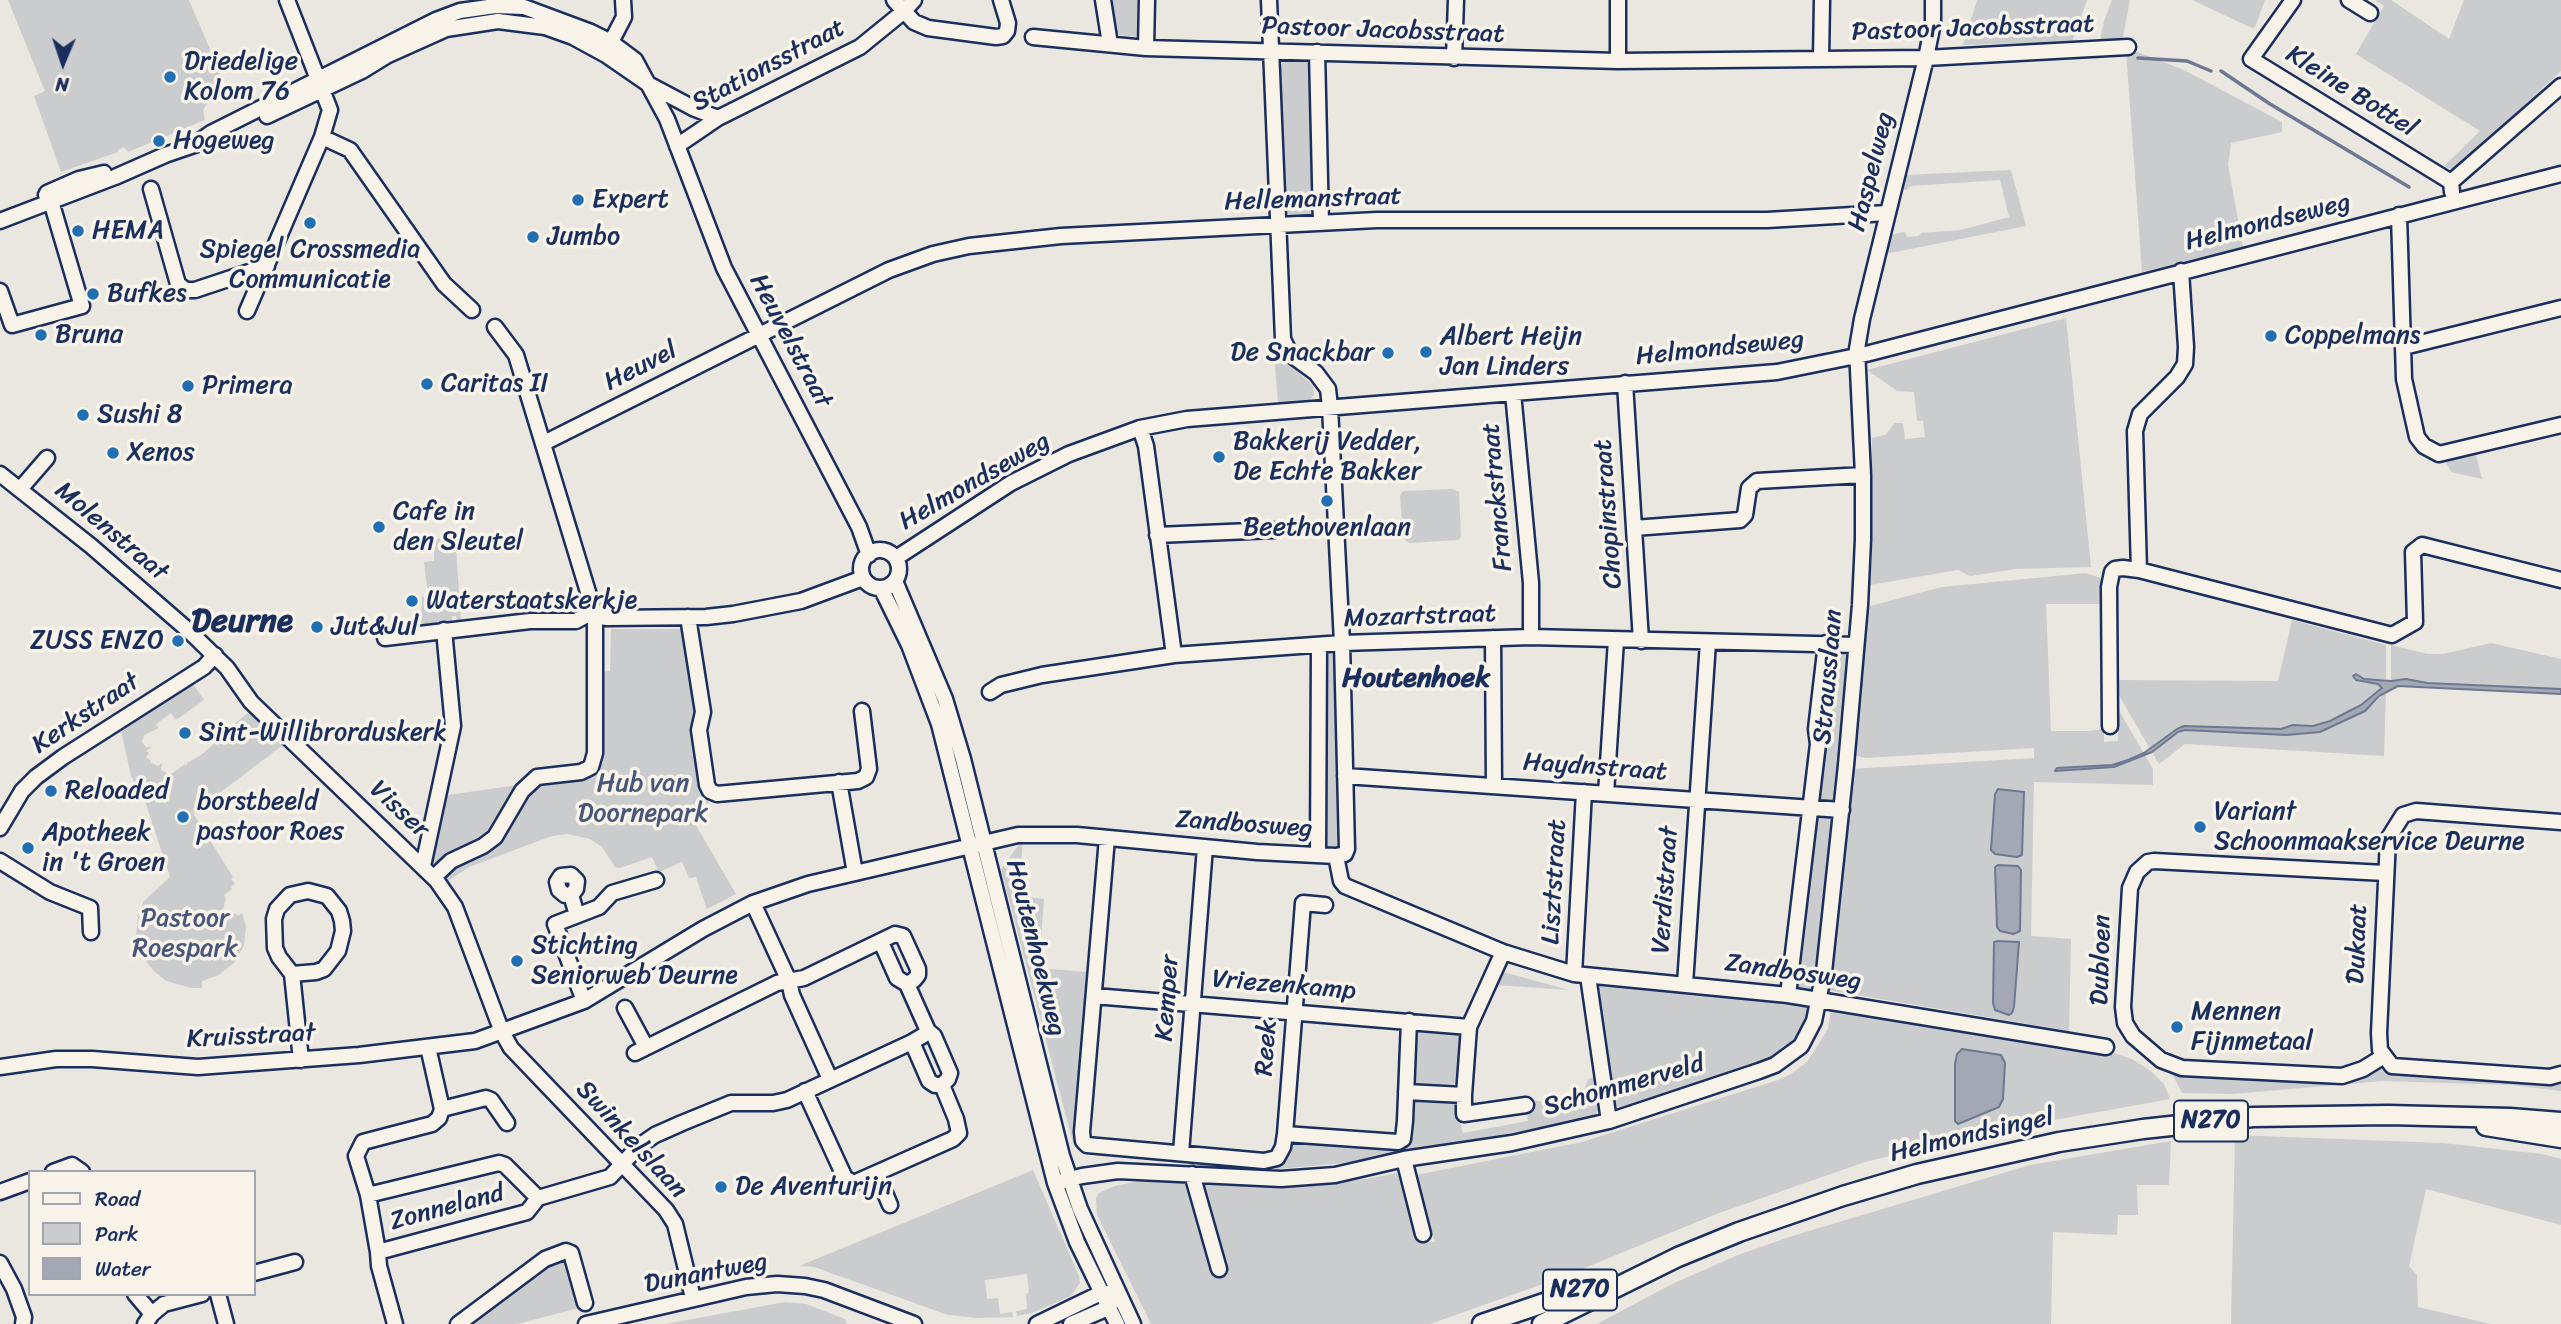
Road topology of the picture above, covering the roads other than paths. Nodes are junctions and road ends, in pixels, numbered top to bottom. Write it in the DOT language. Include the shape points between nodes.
graph roads {
  1 [pos="287,0"];
  2 [pos="623,0"];
  3 [pos="894,0"];
  4 [pos="914,0"];
  5 [pos="1001,0"];
  6 [pos="1103,0"];
  7 [pos="1147,0"];
  8 [pos="1269,0"];
  9 [pos="1456,0"];
  10 [pos="1618,0"];
  11 [pos="1822,0"];
  12 [pos="1933,0"];
  13 [pos="2293,0"];
  14 [pos="2349,0"];
  15 [pos="475,4"];
  16 [pos="461,12"];
  17 [pos="903,12"];
  18 [pos="2370,13"];
  19 [pos="1033,37"];
  20 [pos="611,42"];
  21 [pos="1110,44"];
  22 [pos="2128,47"];
  23 [pos="1146,48"];
  24 [pos="1271,52"];
  25 [pos="1317,52"];
  26 [pos="1454,58"];
  27 [pos="1926,58"];
  28 [pos="1821,59"];
  29 [pos="1618,61"];
  30 [pos="648,84"];
  31 [pos="320,86"];
  32 [pos="2561,86"];
  33 [pos="718,118"];
  34 [pos="321,137"];
  35 [pos="677,145"];
  36 [pos="2561,174"];
  37 [pos="2451,182"];
  38 [pos="151,189"];
  39 [pos="48,198"];
  40 [pos="2455,201"];
  41 [pos="0,212"];
  42 [pos="1887,214"];
  43 [pos="2399,215"];
  44 [pos="0,221"];
  45 [pos="1321,223"];
  46 [pos="1280,226"];
  47 [pos="267,267"];
  48 [pos="2181,271"];
  49 [pos="0,291"];
  50 [pos="2561,308"];
  51 [pos="472,310"];
  52 [pos="247,311"];
  53 [pos="495,327"];
  54 [pos="760,334"];
  55 [pos="2404,347"];
  56 [pos="1858,356"];
  57 [pos="1625,383"];
  58 [pos="1513,393"];
  59 [pos="1330,407"];
  60 [pos="2561,425"];
  61 [pos="1140,429"];
  62 [pos="544,443"];
  63 [pos="47,457"];
  64 [pos="0,474"];
  65 [pos="1863,475"];
  66 [pos="21,488"];
  67 [pos="1634,528"];
  68 [pos="1274,530"];
  69 [pos="1157,534"];
  70 [pos="869,555"];
  71 [pos="896,558"];
  72 [pos="2139,570"];
  73 [pos="863,578"];
  74 [pos="2561,580"];
  75 [pos="888,585"];
  76 [pos="595,615"];
  77 [pos="688,617"];
  78 [pos="444,630"];
  79 [pos="385,638"];
  80 [pos="1493,638"];
  81 [pos="1531,638"];
  82 [pos="1616,640"];
  83 [pos="1642,641"];
  84 [pos="1708,642"];
  85 [pos="1342,643"];
  86 [pos="1826,643"];
  87 [pos="1856,645"];
  88 [pos="1319,646"];
  89 [pos="215,655"];
  90 [pos="1174,655"];
  91 [pos="990,692"];
  92 [pos="862,711"];
  93 [pos="2110,726"];
  94 [pos="1345,776"];
  95 [pos="839,782"];
  96 [pos="1494,786"];
  97 [pos="1584,792"];
  98 [pos="1605,794"];
  99 [pos="1697,799"];
  100 [pos="1811,807"];
  101 [pos="1842,810"];
  102 [pos="2561,822"];
  103 [pos="0,828"];
  104 [pos="1107,838"];
  105 [pos="983,842"];
  106 [pos="968,845"];
  107 [pos="1205,847"];
  108 [pos="1318,855"];
  109 [pos="1336,856"];
  110 [pos="0,861"];
  111 [pos="428,872"];
  112 [pos="855,873"];
  113 [pos="2385,873"];
  114 [pos="656,880"];
  115 [pos="571,895"];
  116 [pos="752,903"];
  117 [pos="1325,905"];
  118 [pos="577,915"];
  119 [pos="91,932"];
  120 [pos="881,942"];
  121 [pos="1503,952"];
  122 [pos="292,974"];
  123 [pos="1581,975"];
  124 [pos="789,981"];
  125 [pos="907,984"];
  126 [pos="1685,984"];
  127 [pos="1788,995"];
  128 [pos="1094,996"];
  129 [pos="1819,1000"];
  130 [pos="584,1001"];
  131 [pos="1192,1003"];
  132 [pos="625,1008"];
  133 [pos="1294,1012"];
  134 [pos="1409,1021"];
  135 [pos="1469,1027"];
  136 [pos="928,1031"];
  137 [pos="502,1032"];
  138 [pos="912,1042"];
  139 [pos="428,1046"];
  140 [pos="2106,1047"];
  141 [pos="2384,1056"];
  142 [pos="301,1059"];
  143 [pos="0,1067"];
  144 [pos="2561,1074"];
  145 [pos="830,1079"];
  146 [pos="942,1086"];
  147 [pos="805,1091"];
  148 [pos="1406,1092"];
  149 [pos="1464,1095"];
  150 [pos="1526,1105"];
  151 [pos="442,1110"];
  152 [pos="2441,1118"];
  153 [pos="1609,1121"];
  154 [pos="2561,1122"];
  155 [pos="507,1123"];
  156 [pos="1285,1134"];
  157 [pos="2561,1138"];
  158 [pos="1181,1153"];
  159 [pos="1404,1159"];
  160 [pos="622,1163"];
  161 [pos="58,1170"];
  162 [pos="79,1170"];
  163 [pos="877,1174"];
  164 [pos="1192,1174"];
  165 [pos="1070,1178"];
  166 [pos="28,1182"];
  167 [pos="1055,1183"];
  168 [pos="0,1192"];
  169 [pos="368,1195"];
  170 [pos="538,1198"];
  171 [pos="890,1205"];
  172 [pos="1423,1234"];
  173 [pos="378,1252"];
  174 [pos="1678,1257"];
  175 [pos="295,1262"];
  176 [pos="0,1263"];
  177 [pos="1219,1269"];
  178 [pos="256,1272"];
  179 [pos="1101,1293"];
  180 [pos="1119,1293"];
  181 [pos="1601,1295"];
  182 [pos="136,1296"];
  183 [pos="194,1296"];
  184 [pos="219,1296"];
  185 [pos="693,1298"];
  186 [pos="584,1303"];
  187 [pos="1108,1308"];
  188 [pos="149,1319"];
  189 [pos="880,1320"];
  190 [pos="23,1324"];
  191 [pos="226,1324"];
  192 [pos="395,1324"];
  193 [pos="458,1324"];
  194 [pos="586,1324"];
  195 [pos="914,1324"];
  196 [pos="1037,1324"];
  197 [pos="1071,1324"];
  198 [pos="1117,1324"];
  199 [pos="1133,1324"];
  200 [pos="1482,1324"];
  201 [pos="1542,1324"];
  202 [pos="1568,1324"];
  1 -- 31 [label="street"];
  2 -- 20 [label="street" via="624,17"];
  3 -- 17 [label="street"];
  4 -- 17 [label="street, Stationsstraat"];
  5 -- 17 [label="street" via="1007,31 996,37 928,28"];
  6 -- 21 [label="street"];
  7 -- 23 [label="street"];
  8 -- 24 [label="street"];
  9 -- 26 [label="street"];
  10 -- 29 [label="street"];
  11 -- 28 [label="street, Pastoor Jacobsstraat"];
  12 -- 27 [label="street, Haspelweg"];
  13 -- 37 [label="street, Kleine Bottel" via="2251,59"];
  14 -- 18 [label="street"];
  15 -- 16 [label="street"];
  15 -- 20 [label="street, Heuvelstraat" via="524,7"];
  16 -- 30 [label="street" via="545,27 573,37"];
  16 -- 31 [label="street" via="436,20"];
  17 -- 33 [label="street, Stationsstraat" via="860,47"];
  19 -- 21 [label="street, Pastoor Jacobsstraat"];
  20 -- 30 [label="street, Heuvelstraat" via="635,60"];
  21 -- 23 [label="street, Pastoor Jacobsstraat"];
  22 -- 27 [label="street, Pastoor Jacobsstraat"];
  23 -- 24 [label="street, Pastoor Jacobsstraat"];
  24 -- 25 [label="street, Pastoor Jacobsstraat"];
  24 -- 46 [label="street"];
  25 -- 26 [label="street, Pastoor Jacobsstraat"];
  25 -- 45 [label="street"];
  26 -- 29 [label="street, Pastoor Jacobsstraat"];
  27 -- 28 [label="street, Pastoor Jacobsstraat"];
  27 -- 42 [label="street, Haspelweg"];
  28 -- 29 [label="street, Pastoor Jacobsstraat"];
  30 -- 33 [label="street"];
  30 -- 35 [label="street, Heuvelstraat"];
  31 -- 34 [label="street" via="330,110"];
  31 -- 39 [label="street" via="149,161 79,179"];
  32 -- 37 [label="street"];
  33 -- 35 [label="street, Stationsstraat"];
  34 -- 47 [label="street"];
  34 -- 51 [label="street" via="349,150 444,284"];
  35 -- 54 [label="street, Heuvelstraat" via="724,268"];
  36 -- 40 [label="street, Helmondseweg"];
  37 -- 40 [label="street"];
  38 -- 47 [label="street" via="178,284 186,290"];
  39 -- 41 [label="street"];
  39 -- 44 [label="street"];
  39 -- 49 [label="street" via="82,306 12,325"];
  40 -- 43 [label="street, Helmondseweg"];
  42 -- 45 [label="street, Hellemanstraat" via="1767,220"];
  42 -- 56 [label="street, Haspelweg"];
  43 -- 48 [label="street, Helmondseweg"];
  43 -- 55 [label="street"];
  45 -- 46 [label="street, Hellemanstraat"];
  46 -- 54 [label="street, Hellemanstraat" via="1061,236 969,246 889,270"];
  46 -- 59 [label="street" via="1283,340 1290,354 1316,373 1328,389"];
  47 -- 52 [label="street"];
  48 -- 56 [label="street, Helmondseweg"];
  48 -- 72 [label="street" via="2185,364 2140,414 2135,430"];
  50 -- 55 [label="street"];
  53 -- 62 [label="street" via="516,355"];
  54 -- 62 [label="street, Heuvel"];
  54 -- 70 [label="street, Heuvelstraat"];
  55 -- 60 [label="street" via="2404,379 2417,437 2439,454"];
  56 -- 57 [label="street, Helmondseweg" via="1777,372"];
  56 -- 65 [label="street, Strausslaan"];
  57 -- 58 [label="street, Helmondseweg"];
  57 -- 67 [label="street, Chopinstraat"];
  58 -- 59 [label="street, Helmondseweg"];
  58 -- 81 [label="street, Franckstraat" via="1531,583"];
  59 -- 61 [label="street, Helmondseweg" via="1187,419"];
  59 -- 85 [label="street"];
  61 -- 69 [label="street"];
  61 -- 71 [label="street, Helmondseweg" via="1069,454 1011,483"];
  62 -- 76 [label="street"];
  63 -- 66 [label="street"];
  64 -- 66 [label="street, Molenstraat"];
  65 -- 67 [label="street" via="1758,481 1749,488 1740,520"];
  65 -- 87 [label="street, Strausslaan"];
  66 -- 89 [label="street, Molenstraat"];
  67 -- 83 [label="street, Chopinstraat"];
  68 -- 69 [label="street"];
  69 -- 90 [label="street"];
  70 -- 71 [label="street" via="880,550"];
  70 -- 73 [label="street" via="861,568"];
  71 -- 75 [label="street" via="899,574"];
  72 -- 74 [label="street" via="2388,635 2415,622 2413,552 2422,545"];
  72 -- 93 [label="street" via="2112,572 2109,587"];
  73 -- 75 [label="street" via="870,585"];
  73 -- 77 [label="street" via="771,608"];
  75 -- 105 [label="street, Houtenhoekweg" via="945,699"];
  75 -- 106 [label="street, Houtenhoekweg" via="939,724"];
  76 -- 77 [label="street"];
  76 -- 78 [label="street" via="576,621"];
  76 -- 111 [label="street" via="595,753 591,767 537,777 522,791 495,836"];
  77 -- 95 [label="street" via="710,791 718,794"];
  78 -- 79 [label="street"];
  78 -- 111 [label="street" via="453,726"];
  80 -- 81 [label="street, Mozartstraat"];
  80 -- 85 [label="street, Mozartstraat"];
  80 -- 96 [label="street"];
  81 -- 82 [label="street, Mozartstraat"];
  82 -- 83 [label="street, Mozartstraat"];
  82 -- 98 [label="street"];
  83 -- 84 [label="street, Mozartstraat"];
  84 -- 86 [label="street, Mozartstraat"];
  84 -- 99 [label="street, Verdistraat"];
  85 -- 88 [label="street, Mozartstraat"];
  85 -- 94 [label="street"];
  86 -- 87 [label="street, Mozartstraat"];
  86 -- 100 [label="street, Strausslaan"];
  87 -- 101 [label="street, Strausslaan"];
  88 -- 90 [label="street, Mozartstraat"];
  88 -- 108 [label="street"];
  89 -- 103 [label="street, Kerkstraat" via="204,667 36,777"];
  89 -- 111 [label="street, Visser" via="251,702"];
  90 -- 91 [label="street, Mozartstraat" via="1042,676"];
  92 -- 95 [label="street" via="869,769 858,781"];
  94 -- 96 [label="street, Haydnstraat"];
  94 -- 109 [label="street" via="1346,852"];
  95 -- 112 [label="street"];
  96 -- 97 [label="street, Haydnstraat"];
  97 -- 98 [label="street, Haydnstraat"];
  97 -- 123 [label="street, Lisztstraat"];
  98 -- 99 [label="street, Haydnstraat"];
  99 -- 100 [label="street, Haydnstraat"];
  99 -- 126 [label="street, Verdistraat"];
  100 -- 101 [label="street, Haydnstraat"];
  100 -- 127 [label="street, Strausslaan"];
  101 -- 129 [label="street, Strausslaan"];
  102 -- 113 [label="street, Dukaat" via="2409,812 2388,839"];
  104 -- 105 [label="street, Zandbosweg" via="1039,834"];
  104 -- 107 [label="street, Zandbosweg"];
  104 -- 128 [label="street"];
  105 -- 106 [label="street, Zandbosweg"];
  105 -- 165 [label="street, Houtenhoekweg"];
  106 -- 112 [label="street, Zandbosweg"];
  106 -- 167 [label="street, Houtenhoekweg"];
  107 -- 108 [label="street, Zandbosweg"];
  107 -- 131 [label="street, Kemper"];
  108 -- 109 [label="street, Zandbosweg"];
  109 -- 121 [label="street, Zandbosweg" via="1345,886"];
  110 -- 119 [label="street" via="50,892 90,908"];
  111 -- 137 [label="street, Visser" via="455,907"];
  112 -- 116 [label="street, Zandbosweg"];
  113 -- 141 [label="street, Dukaat" via="2379,1033"];
  113 -- 141 [label="street, Dubloen" via="2148,862 2130,888 2123,1007 2133,1036 2161,1060 2182,1068 2342,1076"];
  114 -- 118 [label="street" via="612,893 599,906"];
  115 -- 118 [label="street"];
  116 -- 124 [label="street"];
  116 -- 130 [label="street, Zandbosweg"];
  117 -- 133 [label="street, Reek" via="1303,903"];
  118 -- 130 [label="street" via="555,924"];
  120 -- 124 [label="street"];
  120 -- 125 [label="street" via="897,978"];
  120 -- 125 [label="street" via="903,936 918,969 918,975"];
  121 -- 123 [label="street, Zandbosweg"];
  121 -- 135 [label="street"];
  122 -- 122 [label="street" via="275,947 277,909 300,892 327,896 342,921 338,951 324,969"];
  122 -- 142 [label="street"];
  123 -- 126 [label="street, Zandbosweg"];
  123 -- 153 [label="street, Lisztstraat"];
  124 -- 132 [label="street" via="640,1050"];
  124 -- 145 [label="street"];
  125 -- 136 [label="street"];
  126 -- 127 [label="street, Zandbosweg"];
  127 -- 129 [label="street, Zandbosweg"];
  128 -- 131 [label="street, Vriezenkamp"];
  128 -- 158 [label="street" via="1082,1137 1091,1146"];
  129 -- 140 [label="street, Zandbosweg"];
  129 -- 153 [label="street, Schommerveld" via="1801,1046 1775,1065"];
  130 -- 137 [label="street, Zandbosweg"];
  131 -- 133 [label="street, Vriezenkamp"];
  131 -- 158 [label="street, Kemper"];
  133 -- 134 [label="street, Vriezenkamp"];
  133 -- 156 [label="street, Reek"];
  134 -- 135 [label="street, Vriezenkamp"];
  134 -- 148 [label="street"];
  135 -- 149 [label="street"];
  136 -- 138 [label="street, Zonneland"];
  136 -- 146 [label="street" via="950,1073"];
  137 -- 139 [label="street, Kruisstraat" via="475,1041"];
  137 -- 160 [label="street, Swinkelslaan"];
  138 -- 145 [label="street, Zonneland"];
  138 -- 146 [label="street" via="929,1081"];
  139 -- 142 [label="street, Kruisstraat"];
  139 -- 151 [label="street"];
  141 -- 144 [label="street" via="2392,1066 2550,1077"];
  142 -- 143 [label="street, Kruisstraat" via="198,1067 56,1059"];
  145 -- 147 [label="street, Zonneland"];
  146 -- 163 [label="street" via="959,1133"];
  147 -- 160 [label="street, Zonneland" via="773,1103 731,1102 655,1135"];
  147 -- 163 [label="street" via="845,1178 854,1183"];
  148 -- 149 [label="street"];
  148 -- 156 [label="street" via="1403,1139 1398,1142"];
  149 -- 150 [label="street, Schommerveld" via="1464,1115"];
  151 -- 155 [label="street, Zonneland" via="486,1098"];
  151 -- 169 [label="street, Zonneland" via="432,1124 363,1142 356,1156"];
  152 -- 154 [label="main road, Helmondsingel / N270"];
  152 -- 157 [label="main road, Helmondsingel / N270"];
  152 -- 174 [label="main road, Helmondsingel / N270" via="2253,1117 2059,1142 1843,1196"];
  153 -- 159 [label="street, Schommerveld" via="1512,1143"];
  156 -- 158 [label="street" via="1280,1154 1272,1161"];
  159 -- 164 [label="street, Schommerveld" via="1308,1177"];
  159 -- 172 [label="street"];
  160 -- 170 [label="street, Zonneland" via="603,1181"];
  160 -- 185 [label="street, Swinkelslaan" via="675,1224"];
  161 -- 162 [label="street" via="72,1165"];
  163 -- 171 [label="street"];
  164 -- 165 [label="street, Schommerveld" via="1118,1171"];
  164 -- 177 [label="street"];
  165 -- 167 [label="street, Schommerveld"];
  165 -- 180 [label="street, Houtenhoekweg"];
  166 -- 168 [label="street"];
  167 -- 179 [label="street, Houtenhoekweg"];
  169 -- 170 [label="street, Zonneland" via="499,1163"];
  169 -- 173 [label="street, Zonneland"];
  170 -- 173 [label="street, Zonneland" via="527,1212"];
  173 -- 192 [label="street"];
  174 -- 181 [label="main road, Helmondsingel / N270"];
  174 -- 200 [label="main road, N270"];
  175 -- 178 [label="street"];
  176 -- 190 [label="street" via="21,1308"];
  179 -- 180 [label="street"];
  179 -- 187 [label="street, Houtenhoekweg"];
  179 -- 196 [label="street"];
  180 -- 187 [label="street"];
  180 -- 199 [label="street, Houtenhoekweg"];
  181 -- 201 [label="main road, Helmondsingel / N270"];
  181 -- 202 [label="main road, N270"];
  182 -- 188 [label="street"];
  183 -- 188 [label="street" via="164,1304"];
  184 -- 191 [label="street"];
  185 -- 189 [label="street, Dunantweg" via="791,1284 824,1290"];
  185 -- 194 [label="street, Dunantweg"];
  186 -- 193 [label="street" via="571,1252 566,1251 545,1259"];
  187 -- 197 [label="street"];
  187 -- 198 [label="street, Houtenhoekweg"];
  189 -- 195 [label="street, Dunantweg"];
}
